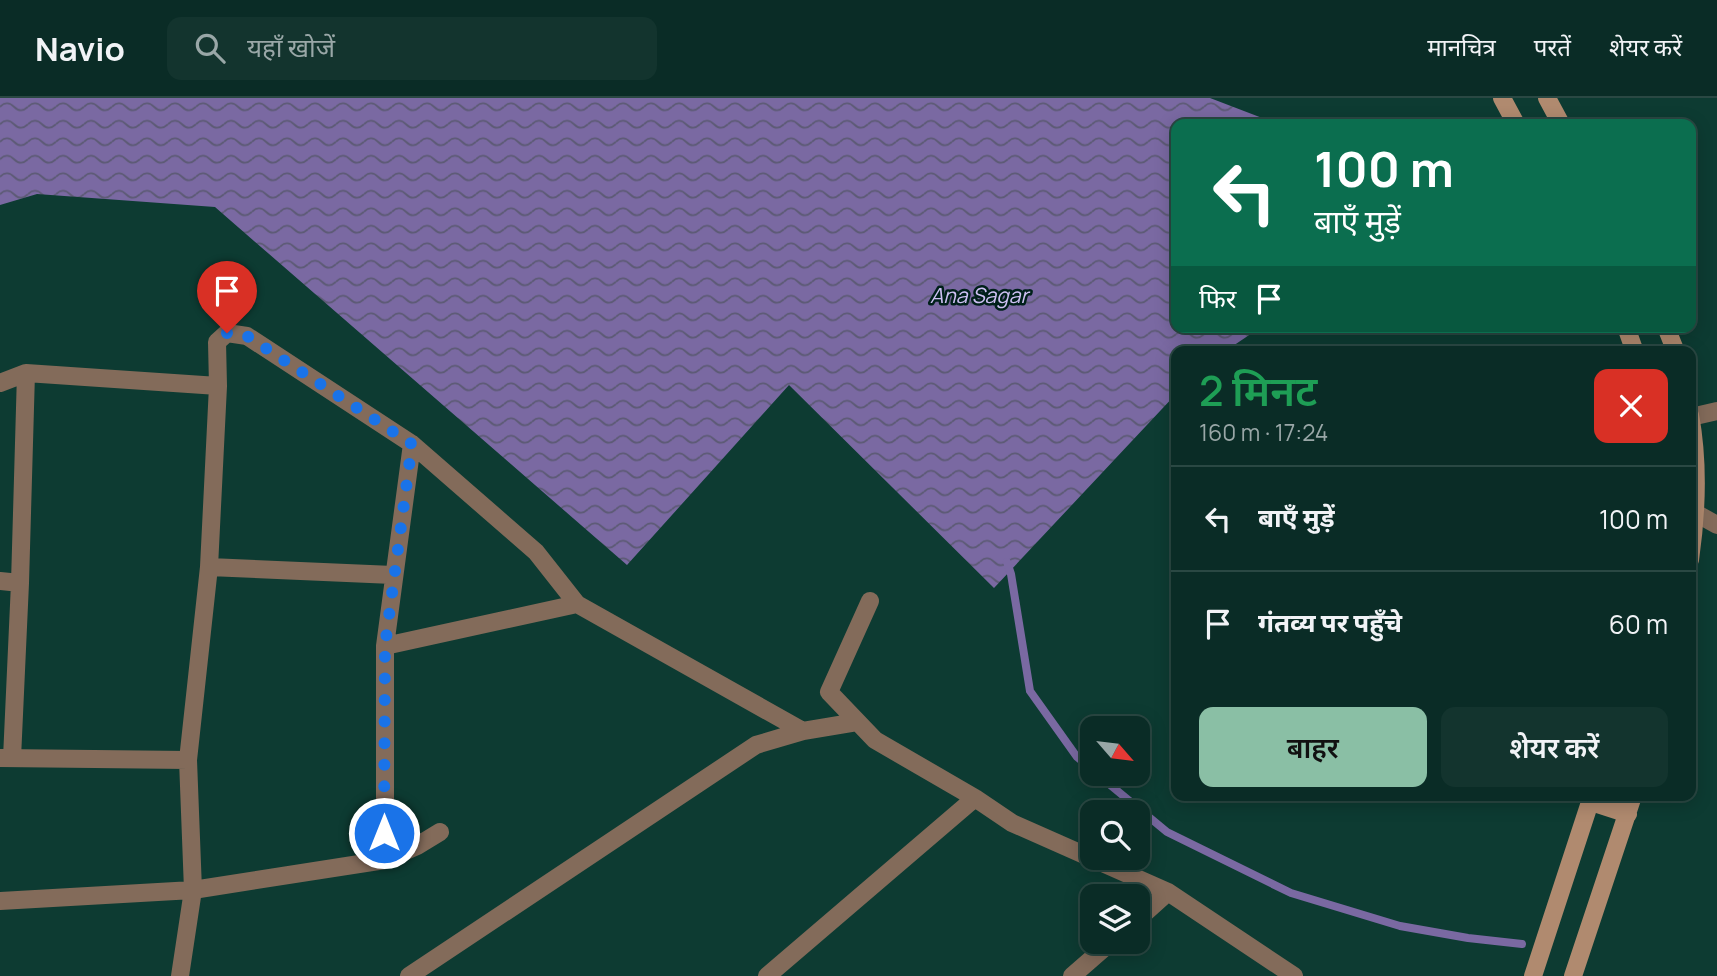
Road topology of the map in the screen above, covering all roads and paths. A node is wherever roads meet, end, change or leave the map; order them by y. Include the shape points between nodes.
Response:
1 (1502, 98) edge
2 (1547, 98) edge
3 (1513, 119) edge
4 (1558, 119) edge
5 (26, 373) junction
6 (0, 383) edge
7 (218, 386) junction
8 (1717, 411) edge
9 (1696, 415) edge
10 (412, 444) junction
11 (1696, 458) edge
12 (1696, 481) edge
13 (1696, 513) edge
14 (1717, 525) edge
15 (209, 567) junction
16 (393, 575) junction
17 (0, 581) edge
18 (20, 583) junction
19 (870, 601) dead end
20 (578, 604) junction
21 (385, 646) junction
22 (857, 722) junction
23 (803, 731) junction
24 (6, 758) edge
25 (188, 760) junction
26 (975, 798) junction
27 (1590, 801) edge
28 (1596, 801) edge
29 (1632, 801) edge
30 (1628, 814) junction
31 (440, 832) dead end
32 (384, 860) junction
33 (193, 890) junction
34 (1168, 892) junction
35 (0, 901) edge
36 (1150, 908) edge
37 (1097, 954) edge
38 (1291, 975) edge
39 (180, 976) edge
40 (409, 976) edge
41 (767, 976) edge
42 (1072, 976) edge
43 (1534, 976) edge
44 (1573, 976) edge

1 - 3 street
2 - 4 street
5 - 6 street
5 - 7 street
5 - 18 street
7 - 10 street via 216,342 227,333 247,336
7 - 15 street
8 - 9 street
10 - 16 street
10 - 20 street via 536,552
11 - 12 street
13 - 14 street
15 - 16 street
15 - 25 street
16 - 21 street
17 - 18 street
18 - 24 street
19 - 22 street via 829,692
20 - 21 street
20 - 23 street
21 - 32 street
22 - 23 street
22 - 26 street via 875,740
23 - 40 street via 756,745
24 - 25 street
25 - 33 street
26 - 34 street via 1012,823
26 - 41 street
27 - 43 street
28 - 30 street
29 - 30 street
30 - 44 street
31 - 32 street
32 - 33 street
33 - 35 street
33 - 39 street
34 - 36 street
34 - 38 street
37 - 42 street

